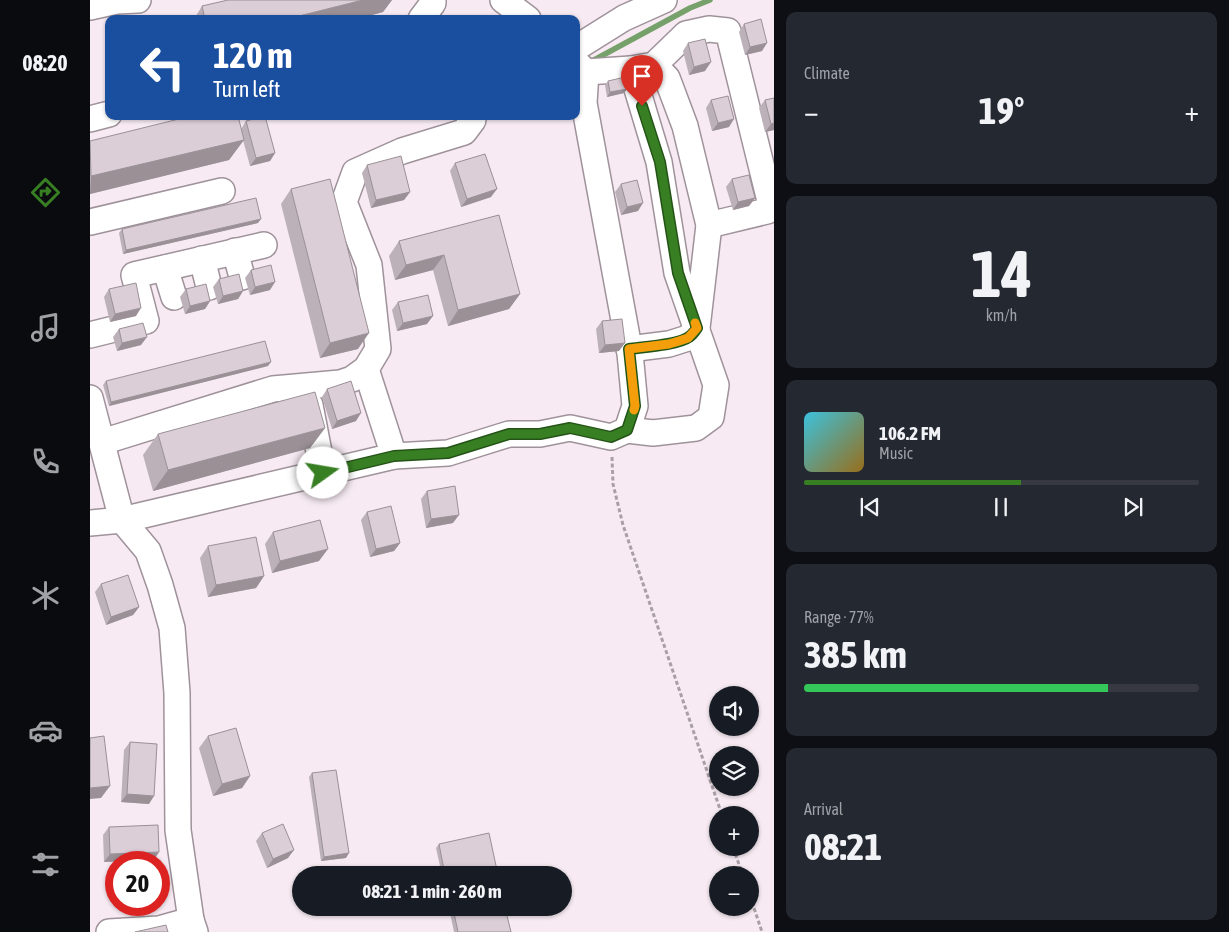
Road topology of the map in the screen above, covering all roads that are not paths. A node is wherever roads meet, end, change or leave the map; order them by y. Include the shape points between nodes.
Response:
1 (124, 0) edge
2 (141, 0) edge
3 (434, 0) edge
4 (503, 0) edge
5 (664, 0) edge
6 (90, 7) edge
7 (623, 9) edge
8 (145, 15) edge
9 (424, 15) edge
10 (523, 15) edge
11 (580, 45) edge
12 (581, 67) edge
13 (642, 67) junction
14 (105, 115) edge
15 (90, 119) edge
16 (473, 120) edge
17 (222, 192) dead end
18 (90, 222) edge
19 (709, 224) junction
20 (264, 245) dead end
21 (235, 251) junction
22 (202, 259) junction
23 (165, 268) junction
24 (242, 277) edge
25 (209, 287) edge
26 (174, 297) dead end
27 (697, 328) junction
28 (90, 335) edge
29 (629, 349) junction
30 (366, 369) junction
31 (306, 386) junction
32 (90, 398) edge
33 (619, 433) junction
34 (102, 442) junction
35 (394, 456) junction
36 (323, 473) junction
37 (122, 520) junction
38 (90, 523) edge
39 (193, 926) edge
40 (109, 932) edge

1 - 6 street
2 - 8 street
3 - 9 street
4 - 10 street
5 - 7 street
7 - 11 street
12 - 13 street
12 - 29 street via 584,103
13 - 19 street via 667,78 685,126
13 - 19 street via 686,34 710,28 728,31 770,201 767,211
13 - 27 street via 678,273
14 - 15 street
16 - 30 street via 464,132 402,151 355,172 344,202 369,265 378,348
17 - 18 street
19 - 27 street
20 - 21 street
21 - 22 street
21 - 24 street
22 - 23 street
22 - 25 street
23 - 26 street
23 - 28 street via 134,275 146,321
27 - 29 street via 682,340
27 - 33 street via 716,385 711,417 696,428
29 - 33 street via 635,406
30 - 31 street via 340,383
30 - 35 street
31 - 34 street via 273,388
31 - 36 street
32 - 34 street
33 - 35 street via 570,428 540,434 509,434 448,453
34 - 37 street
35 - 36 street
36 - 37 street
37 - 38 street
37 - 39 street via 148,551 172,628 177,693 178,830
39 - 40 street

